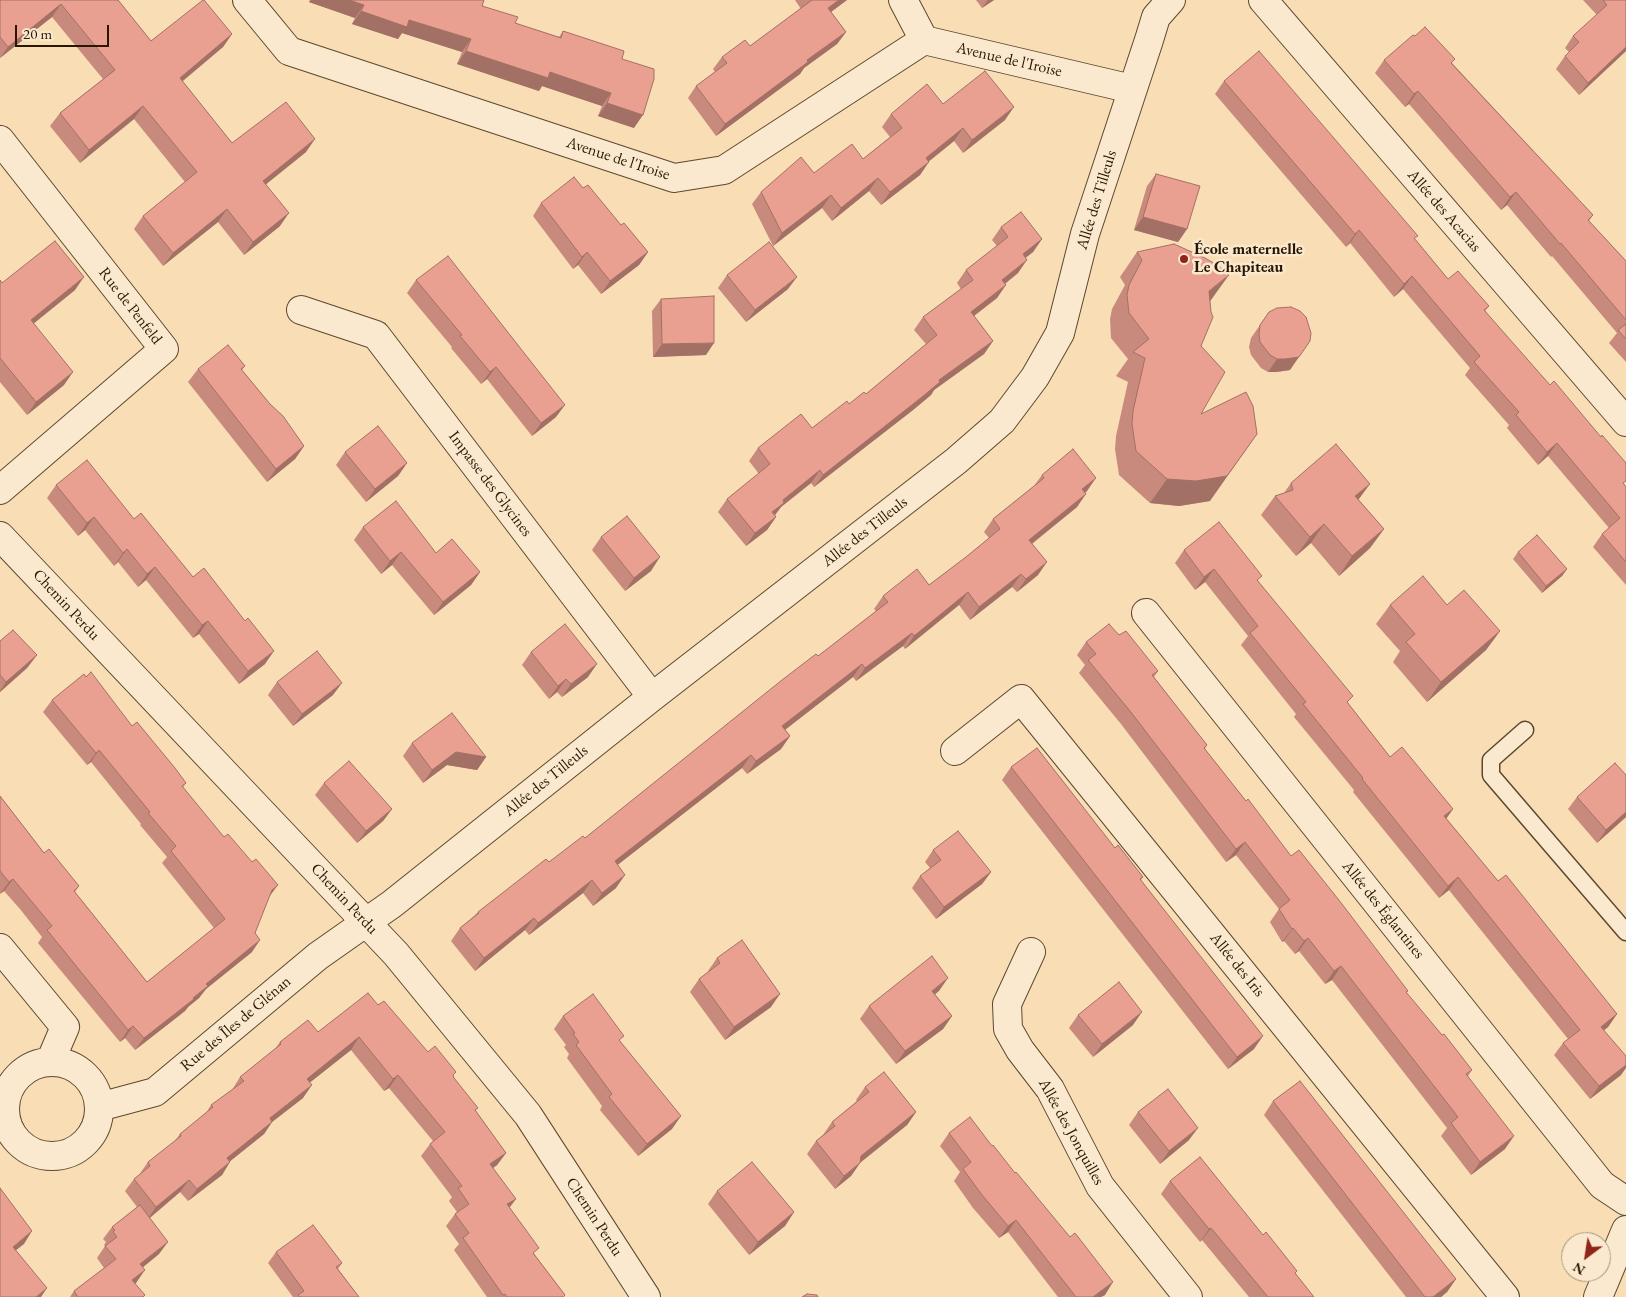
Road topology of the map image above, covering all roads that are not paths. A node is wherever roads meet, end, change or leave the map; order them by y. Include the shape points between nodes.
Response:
1 (247, 0) edge
2 (903, 0) edge
3 (1171, 0) edge
4 (1263, 0) edge
5 (924, 40) junction
6 (1132, 89) junction
7 (0, 140) edge
8 (301, 310) dead end
9 (1626, 422) edge
10 (0, 490) edge
11 (0, 536) edge
12 (1146, 613) dead end
13 (652, 697) junction
14 (1525, 730) dead end
15 (956, 751) dead end
16 (365, 922) junction
17 (1626, 932) edge
18 (0, 948) edge
19 (1031, 952) dead end
20 (50, 1062) junction
21 (99, 1107) junction
22 (2, 1111) edge
23 (1626, 1201) edge
24 (1626, 1230) edge
25 (646, 1297) edge
26 (1188, 1297) edge
27 (1505, 1297) edge
28 (1598, 1297) edge

1 - 5 street, Avenue de l'Iroise via 289,51 674,178 724,170
2 - 5 street
3 - 6 street, Allée des Tilleuls via 1156,17
4 - 9 street, Allée des Acacias
5 - 6 street, Avenue de l'Iroise
6 - 13 street, Allée des Tilleuls via 1085,234 1060,333 1035,378 1002,421 956,461
7 - 10 street, Rue de Penfeld via 164,349
8 - 13 street, Impasse des Glycines via 376,335
11 - 16 street, Chemin Perdu
12 - 23 street, Allée des Églantines via 1602,1185
13 - 16 street, Allée des Tilleuls
14 - 17 lane via 1491,760 1491,775
15 - 27 street, Allée des Iris via 1021,699
16 - 21 street, Rue des Îles de Glénan via 318,956 155,1092
16 - 25 street, Chemin Perdu via 396,954 528,1115
18 - 20 street via 65,1027
19 - 26 street, Allée des Jonquilles via 1007,1004 1008,1029 1050,1089 1100,1186
20 - 21 street via 78,1070 89,1080
20 - 22 street via 22,1072 6,1096
21 - 22 street via 91,1135 81,1146 54,1156 26,1148 15,1138
24 - 28 street

